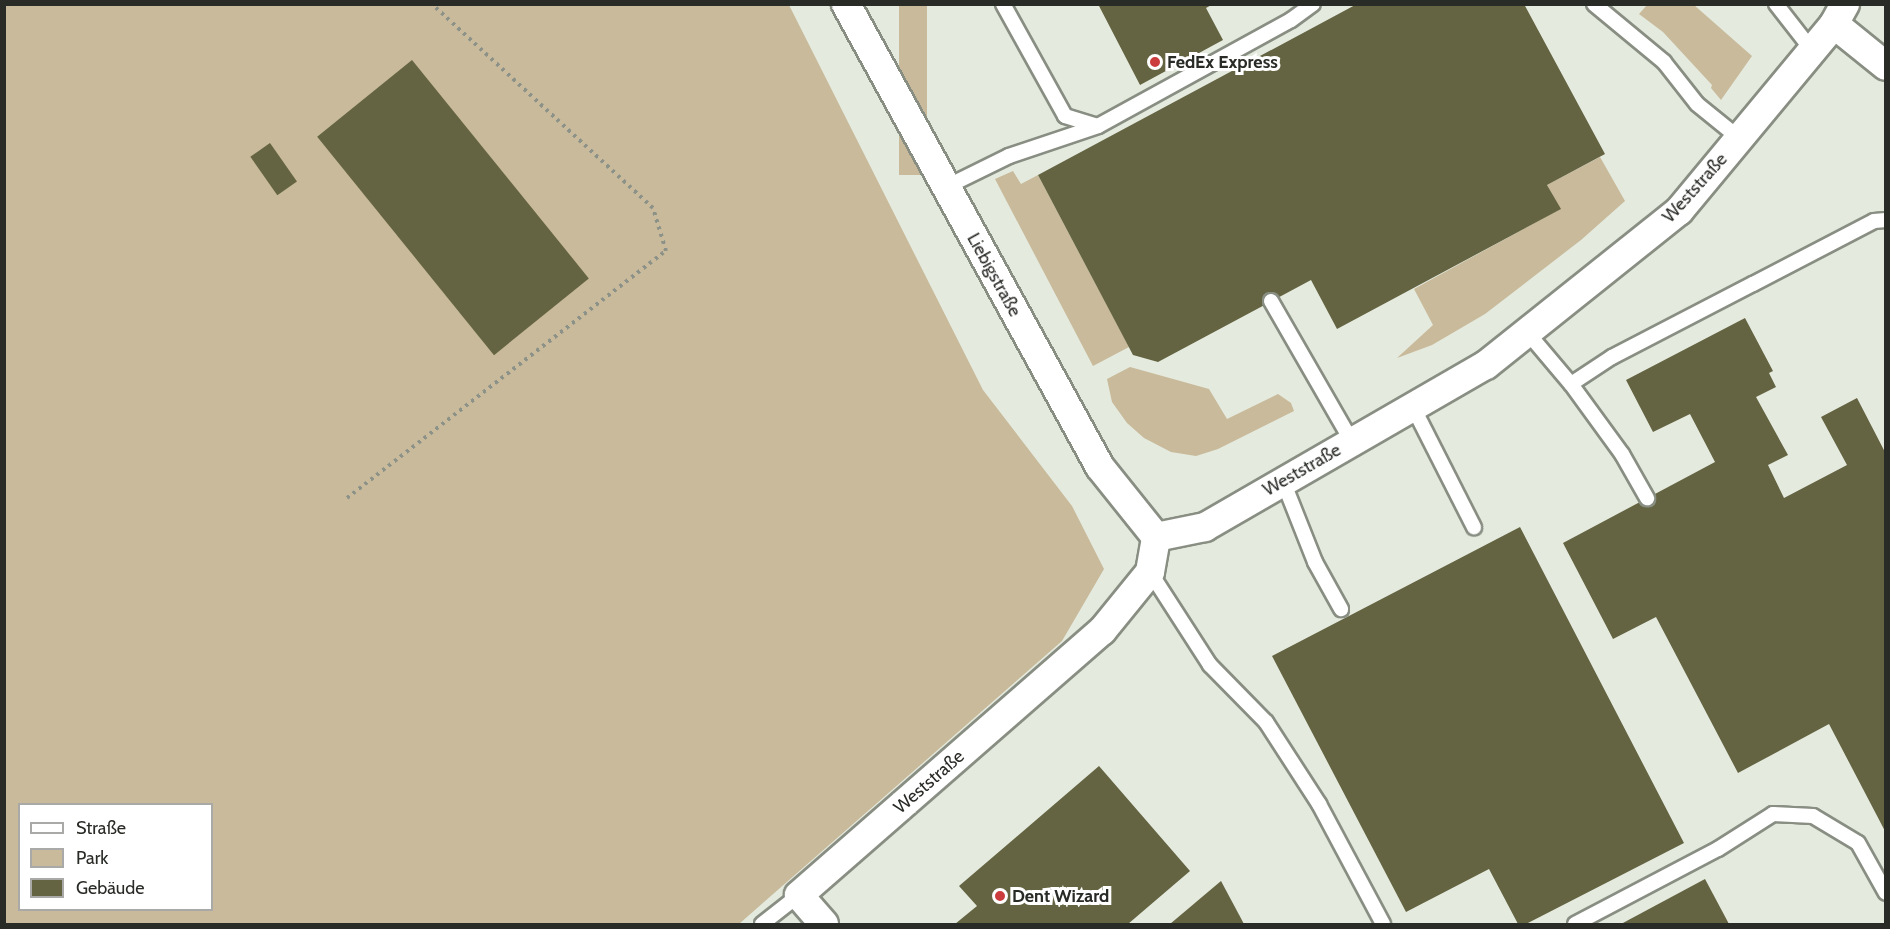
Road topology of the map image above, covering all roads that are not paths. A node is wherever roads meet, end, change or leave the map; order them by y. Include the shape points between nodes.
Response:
1 (846, 4) edge
2 (1003, 4) edge
3 (1313, 4) edge
4 (1594, 4) edge
5 (1776, 4) edge
6 (1840, 14) edge
7 (1812, 50) junction
8 (1886, 66) edge
9 (1098, 126) junction
10 (1739, 138) junction
11 (946, 187) junction
12 (1886, 220) edge
13 (1272, 301) dead end
14 (1527, 332) junction
15 (1571, 384) junction
16 (1413, 407) junction
17 (1352, 442) junction
18 (1283, 482) junction
19 (1647, 498) dead end
20 (1474, 526) dead end
21 (1156, 537) junction
22 (1150, 572) junction
23 (1341, 609) dead end
24 (1886, 893) edge
25 (799, 895) junction
26 (762, 924) edge
27 (824, 924) edge
28 (1383, 924) edge
29 (1575, 924) edge

1 - 11 street, Liebigstraße
2 - 9 lane via 1065,116
3 - 9 lane via 1291,20
4 - 10 lane via 1664,62 1696,104
5 - 7 lane
6 - 7 street, Weststraße
6 - 8 street
7 - 10 street, Weststraße
9 - 11 lane via 1010,156
10 - 14 street, Weststraße via 1679,211
11 - 21 street, Liebigstraße via 1100,467
12 - 15 lane via 1874,221 1612,357
13 - 17 lane
14 - 15 lane
14 - 16 street, Weststraße via 1486,365
15 - 19 lane via 1622,454
16 - 17 street, Weststraße
16 - 20 lane
17 - 18 street, Weststraße
18 - 21 street, Weststraße via 1205,526
18 - 23 lane via 1315,562
21 - 22 street, Weststraße
22 - 25 street, Weststraße via 1102,631
22 - 28 lane via 1210,665 1266,722 1319,804
24 - 29 lane via 1858,843 1813,816 1773,814 1718,849
25 - 26 lane, Weststraße
25 - 27 street

